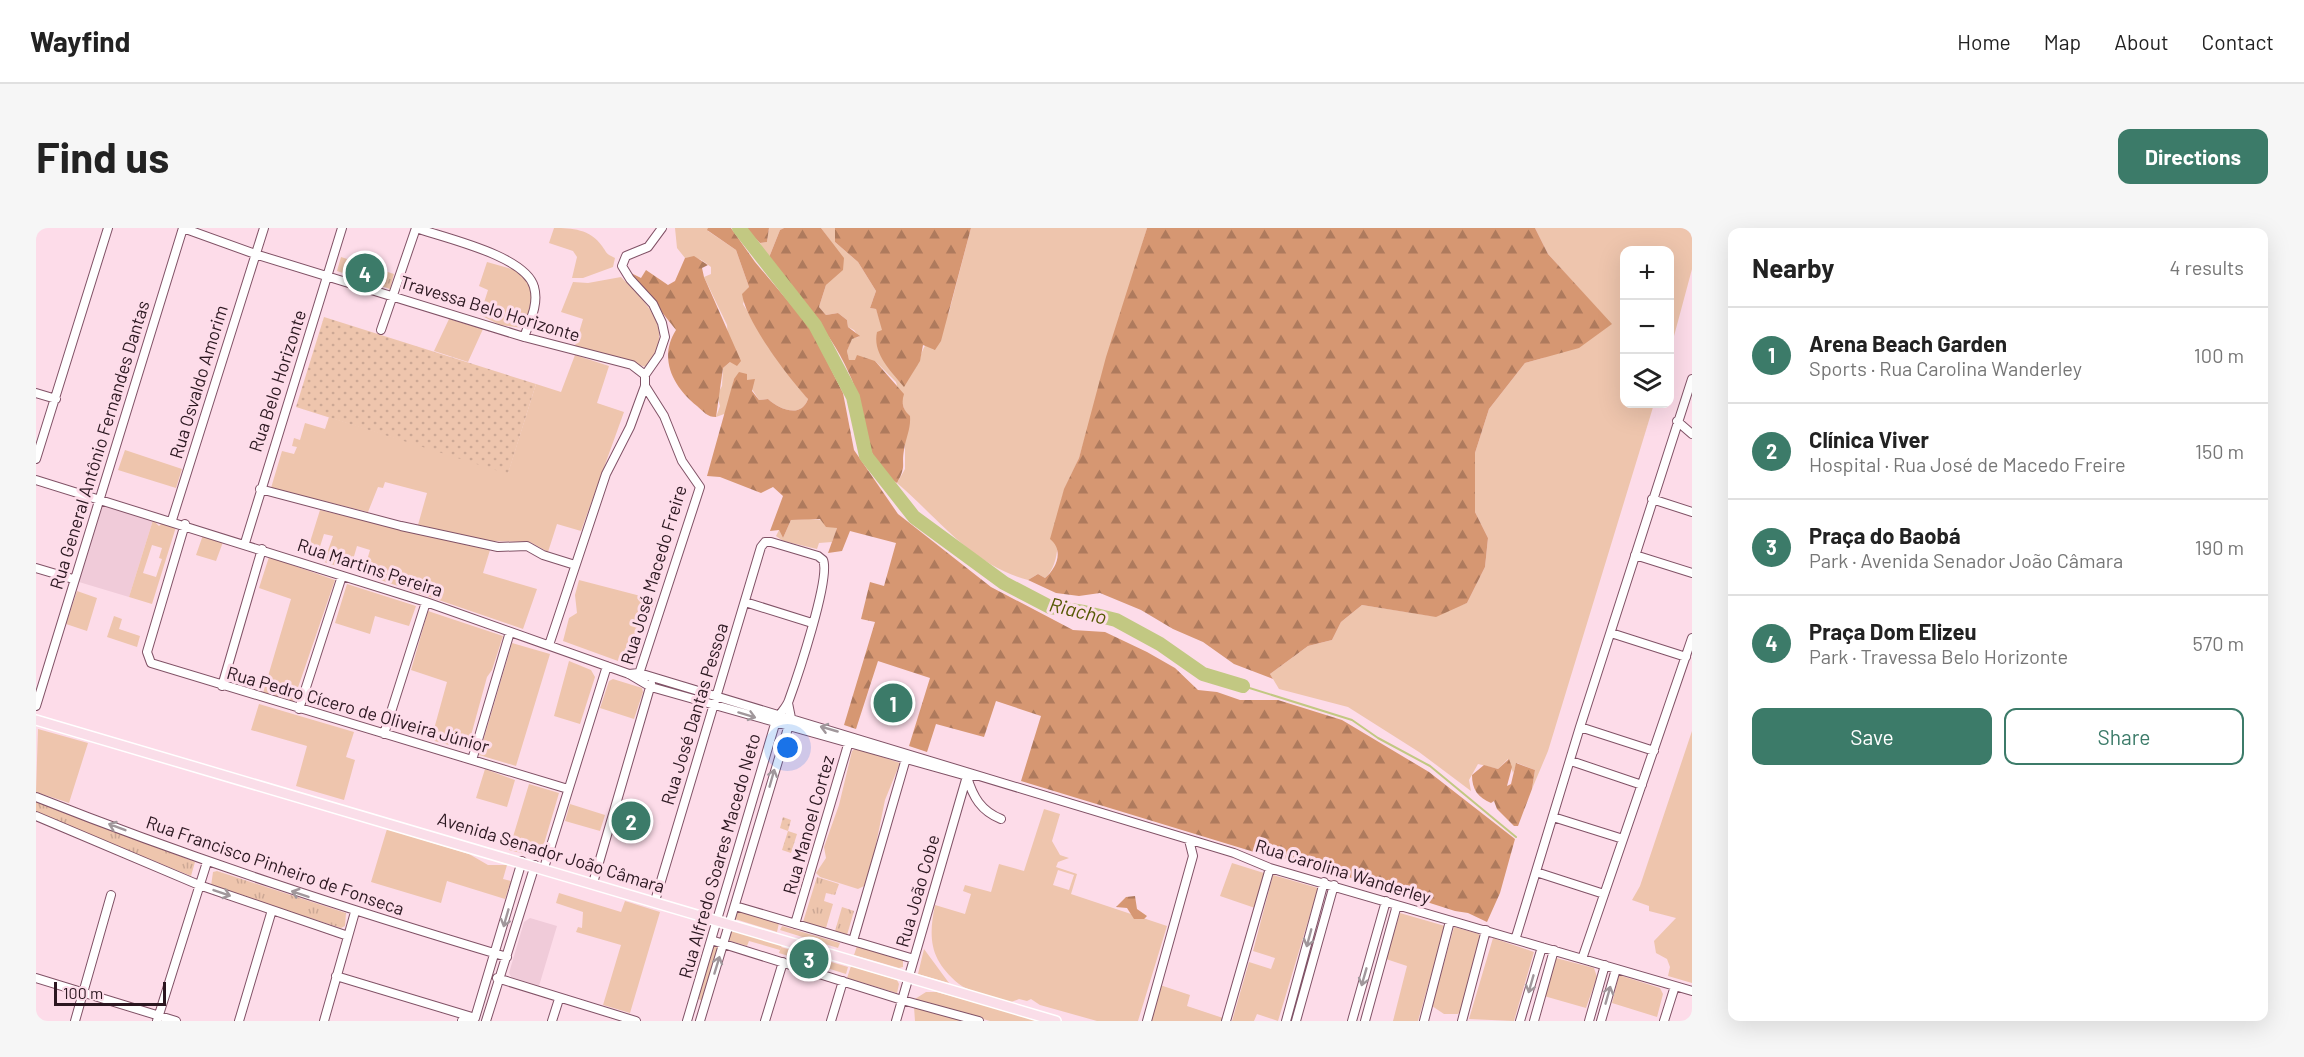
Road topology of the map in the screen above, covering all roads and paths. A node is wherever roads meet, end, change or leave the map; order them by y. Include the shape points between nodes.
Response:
1 (108, 228) edge
2 (183, 228) edge
3 (264, 228) edge
4 (342, 228) edge
5 (416, 228) edge
6 (662, 228) edge
7 (255, 254) junction
8 (327, 276) junction
9 (394, 296) junction
10 (381, 330) dead end
11 (524, 337) junction
12 (645, 375) junction
13 (1692, 379) edge
14 (645, 386) junction
15 (36, 393) edge
16 (56, 399) junction
17 (1677, 421) junction
18 (1692, 434) edge
19 (36, 459) edge
20 (36, 480) edge
21 (260, 489) junction
22 (99, 498) junction
23 (1652, 499) junction
24 (1692, 512) edge
25 (172, 520) junction
26 (185, 524) junction
27 (771, 542) joint
28 (245, 543) junction
29 (262, 549) junction
30 (1635, 555) junction
31 (575, 565) junction
32 (36, 568) edge
33 (1692, 573) edge
34 (342, 576) junction
35 (73, 579) junction
36 (426, 602) junction
37 (745, 602) junction
38 (812, 623) junction
39 (510, 632) junction
40 (1611, 633) junction
41 (1692, 638) edge
42 (549, 645) junction
43 (1686, 657) junction
44 (607, 666) junction
45 (638, 677) junction
46 (653, 677) junction
47 (222, 686) junction
48 (651, 687) junction
49 (716, 695) junction
50 (788, 704) junction
51 (713, 705) junction
52 (36, 706) edge
53 (299, 709) junction
54 (778, 714) junction
55 (791, 718) junction
56 (36, 720) edge
57 (775, 724) junction
58 (787, 727) junction
59 (1580, 727) junction
60 (384, 734) junction
61 (850, 739) junction
62 (1654, 751) junction
63 (907, 756) junction
64 (472, 760) junction
65 (1570, 761) junction
66 (966, 773) junction
67 (1642, 785) junction
68 (568, 789) junction
69 (36, 797) edge
70 (36, 816) edge
71 (1553, 817) junction
72 (1001, 819) dead end
73 (1189, 840) junction
74 (1623, 840) junction
75 (522, 861) junction
76 (207, 862) junction
77 (539, 867) junction
78 (1270, 868) junction
79 (1536, 872) junction
80 (1324, 882) junction
81 (593, 883) junction
82 (199, 885) junction
83 (1335, 885) junction
84 (515, 886) junction
85 (528, 890) junction
86 (725, 892) junction
87 (1604, 894) junction
88 (111, 895) dead end
89 (738, 896) junction
90 (655, 901) junction
91 (1386, 901) junction
92 (1397, 905) junction
93 (735, 906) junction
94 (272, 910) junction
95 (355, 912) junction
96 (717, 920) junction
97 (1450, 921) junction
98 (729, 924) junction
99 (795, 924) junction
100 (1486, 930) junction
101 (348, 936) junction
102 (1516, 938) junction
103 (711, 940) junction
104 (853, 941) junction
105 (724, 944) junction
106 (1542, 947) junction
107 (1554, 950) junction
108 (495, 953) junction
109 (507, 957) junction
110 (914, 958) junction
111 (1582, 959) junction
112 (783, 962) junction
113 (1605, 965) junction
114 (1616, 969) junction
115 (489, 975) junction
116 (336, 976) junction
117 (36, 978) edge
118 (909, 978) junction
119 (500, 980) junction
120 (843, 981) junction
121 (1675, 986) junction
122 (1692, 991) edge
123 (83, 992) junction
124 (559, 999) junction
125 (902, 1000) junction
126 (693, 1002) junction
127 (705, 1005) junction
128 (158, 1018) edge
129 (475, 1018) junction
130 (620, 1019) edge
131 (75, 1021) edge
132 (176, 1021) edge
133 (239, 1021) edge
134 (324, 1021) edge
135 (462, 1021) edge
136 (486, 1021) edge
137 (552, 1021) edge
138 (636, 1021) edge
139 (687, 1021) edge
140 (700, 1021) edge
141 (765, 1021) edge
142 (831, 1021) edge
143 (896, 1021) edge
144 (979, 1021) edge
145 (1056, 1021) edge
146 (1147, 1021) edge
147 (1226, 1021) edge
148 (1286, 1021) edge
149 (1296, 1021) edge
150 (1352, 1021) edge
151 (1365, 1021) edge
152 (1424, 1021) edge
153 (1462, 1021) edge
154 (1520, 1021) edge
155 (1534, 1021) edge
156 (1589, 1021) edge
157 (1601, 1021) edge
158 (1664, 1021) edge

1 - 16 street
2 - 7 street, Travessa Belo Horizonte
2 - 22 street, Rua General Antônio Fernandes Dantas
3 - 7 street, Rua Osvaldo Amorim
4 - 8 street, Rua Belo Horizonte
5 - 9 street
5 - 11 street via 507,260 526,272 535,298
6 - 12 street via 648,247 630,253 622,262 623,270 652,304 662,323 664,337 659,355
7 - 8 street, Travessa Belo Horizonte
7 - 25 street, Rua Osvaldo Amorim
8 - 9 street, Travessa Belo Horizonte
8 - 21 street, Rua Belo Horizonte
9 - 10 street
9 - 11 street, Travessa Belo Horizonte
11 - 12 street, Travessa Belo Horizonte via 632,365
12 - 14 street
13 - 17 street
14 - 31 street via 606,474
14 - 45 street, Rua José Macedo Freire via 664,416 682,462 700,487
15 - 16 street
16 - 19 street
17 - 18 street
17 - 23 street
20 - 22 street, Rua Martins Pereira
21 - 28 street, Rua Belo Horizonte
21 - 31 street via 498,547 527,546
22 - 25 street, Rua Martins Pereira
22 - 35 street, Rua General Antônio Fernandes Dantas
23 - 24 street
23 - 30 street
25 - 26 street, Rua Martins Pereira
26 - 28 street, Rua Martins Pereira
26 - 47 street, Rua Pedro Cícero de Oliveira Júnior via 147,652 148,660
27 - 37 street, Rua José Dantas Pessoa via 765,542 761,548
27 - 38 street, Rua Alfredo Soares Macedo Neto via 823,560 825,577
28 - 29 street, Rua Martins Pereira
29 - 34 street, Rua Martins Pereira
29 - 47 street
30 - 33 street
30 - 40 street
31 - 42 street
32 - 35 street
34 - 36 street, Rua Martins Pereira
34 - 53 street
35 - 52 street, Rua General Antônio Fernandes Dantas
36 - 39 street, Rua Martins Pereira
36 - 60 street
37 - 38 street
37 - 49 street, Rua José Dantas Pessoa
38 - 50 street, Rua Alfredo Soares Macedo Neto
39 - 42 street, Rua Martins Pereira
39 - 64 street
40 - 43 street
40 - 59 street
41 - 43 street
42 - 44 street, Rua Martins Pereira
43 - 62 street
44 - 45 street, Rua Martins Pereira
44 - 68 street
45 - 46 street, Rua Carolina Wanderley
45 - 48 street, Rua Carolina Wanderley
46 - 48 street
46 - 49 street, Rua Carolina Wanderley
47 - 53 street, Rua Pedro Cícero de Oliveira Júnior
48 - 51 street, Rua Carolina Wanderley
48 - 81 street
49 - 51 street, Rua José Dantas Pessoa
49 - 54 street, Rua Carolina Wanderley
50 - 54 street, Rua Alfredo Soares Macedo Neto
50 - 55 street, Rua Alfredo Soares Macedo Neto
51 -> 57 street, Rua Carolina Wanderley
51 - 90 street, Rua José Dantas Pessoa
53 - 60 street, Rua Pedro Cícero de Oliveira Júnior
54 - 55 street, Rua Carolina Wanderley
54 - 57 street, Rua Alfredo Soares Macedo Neto
55 - 58 street, Rua Alfredo Soares Macedo Neto
61 -> 55 street, Rua Carolina Wanderley
56 - 75 main road, Avenida Senador João Câmara
57 - 58 street, Rua Carolina Wanderley
57 - 86 street, Rua Alfredo Soares Macedo Neto
58 - 61 street, Rua Carolina Wanderley
89 -> 58 street, Rua Alfredo Soares Macedo Neto
59 - 62 street
59 - 65 street
60 - 64 street, Rua Pedro Cícero de Oliveira Júnior
61 - 63 street, Rua Carolina Wanderley
61 - 99 street, Rua Manoel Cortez
62 - 67 street
63 - 66 street, Rua Carolina Wanderley
63 - 104 street
64 - 68 street, Rua Pedro Cícero de Oliveira Júnior
65 - 67 street
65 - 71 street
66 - 72 street via 986,812
66 - 73 street, Rua Carolina Wanderley
66 - 110 street, Rua João Cobe
67 - 74 street
68 - 77 street
76 -> 69 street, Rua Francisco Pinheiro de Fonseca
70 - 82 street
71 - 74 street
71 - 79 street
73 - 78 street, Rua Carolina Wanderley via 1234,852
73 - 146 street via 1193,856
74 - 87 street
75 - 77 main road, Avenida Senador João Câmara
75 - 84 street
76 - 82 street
95 -> 76 street, Rua Francisco Pinheiro de Fonseca
77 - 81 main road, Avenida Senador João Câmara
77 - 85 street
78 - 80 street, Rua Carolina Wanderley
78 - 147 street
79 - 87 street
79 - 102 street
80 - 83 street, Rua Carolina Wanderley
80 -> 148 street
81 - 90 main road, Avenida Senador João Câmara
82 -> 94 street
82 - 128 street
83 - 91 street, Rua Carolina Wanderley
83 - 149 street
84 - 85 street
84 -> 108 street
85 - 109 street
86 - 89 street
86 - 96 street, Rua Alfredo Soares Macedo Neto
87 - 111 street
88 - 123 street
89 - 93 street, Rua Alfredo Soares Macedo Neto
90 - 96 main road, Avenida Senador João Câmara
91 - 92 street, Rua Carolina Wanderley
91 -> 150 street
92 - 97 street, Rua Carolina Wanderley
92 - 151 street
93 - 98 street, Rua Alfredo Soares Macedo Neto
93 - 99 street
94 - 101 street
94 - 133 street
95 - 101 street
95 - 108 street, Rua Francisco Pinheiro de Fonseca
96 - 98 main road, Avenida Senador João Câmara
96 - 103 street, Rua Alfredo Soares Macedo Neto
97 - 100 street, Rua Carolina Wanderley
97 - 152 street
98 - 105 street, Rua Alfredo Soares Macedo Neto
98 - 118 main road, Avenida Senador João Câmara
99 - 104 street
100 - 102 street, Rua Carolina Wanderley
100 - 153 street
101 - 116 street
102 - 106 street, Rua Carolina Wanderley
103 - 105 street
103 - 126 street, Rua Alfredo Soares Macedo Neto
104 - 110 street
105 - 112 street
127 -> 105 street, Rua Alfredo Soares Macedo Neto
106 - 107 street, Rua Carolina Wanderley
106 -> 154 street
107 - 111 street, Rua Carolina Wanderley
107 - 155 street
108 - 109 street, Rua Francisco Pinheiro de Fonseca
108 - 115 street
109 - 119 street
110 - 118 street, Rua João Cobe
111 - 113 street, Rua Carolina Wanderley
112 - 120 street
112 - 141 street
113 - 114 street, Rua Carolina Wanderley
113 - 156 street
114 - 121 street, Rua Carolina Wanderley
157 -> 114 street
115 - 119 street
115 - 129 street
116 - 129 street
116 - 134 street
117 - 123 street
118 - 125 street, Rua João Cobe
118 - 145 main road, Avenida Senador João Câmara
119 - 124 street
119 - 136 street
120 - 125 street
120 - 142 street
121 - 122 street, Rua Carolina Wanderley
121 - 158 street
123 - 128 street
123 - 131 street
124 - 130 street
124 - 137 street
125 - 143 street, Rua João Cobe
125 - 144 street
126 - 127 street
126 - 139 street, Rua Alfredo Soares Macedo Neto
127 - 140 street, Rua Alfredo Soares Macedo Neto
128 - 132 street
129 - 135 street
130 - 138 street

